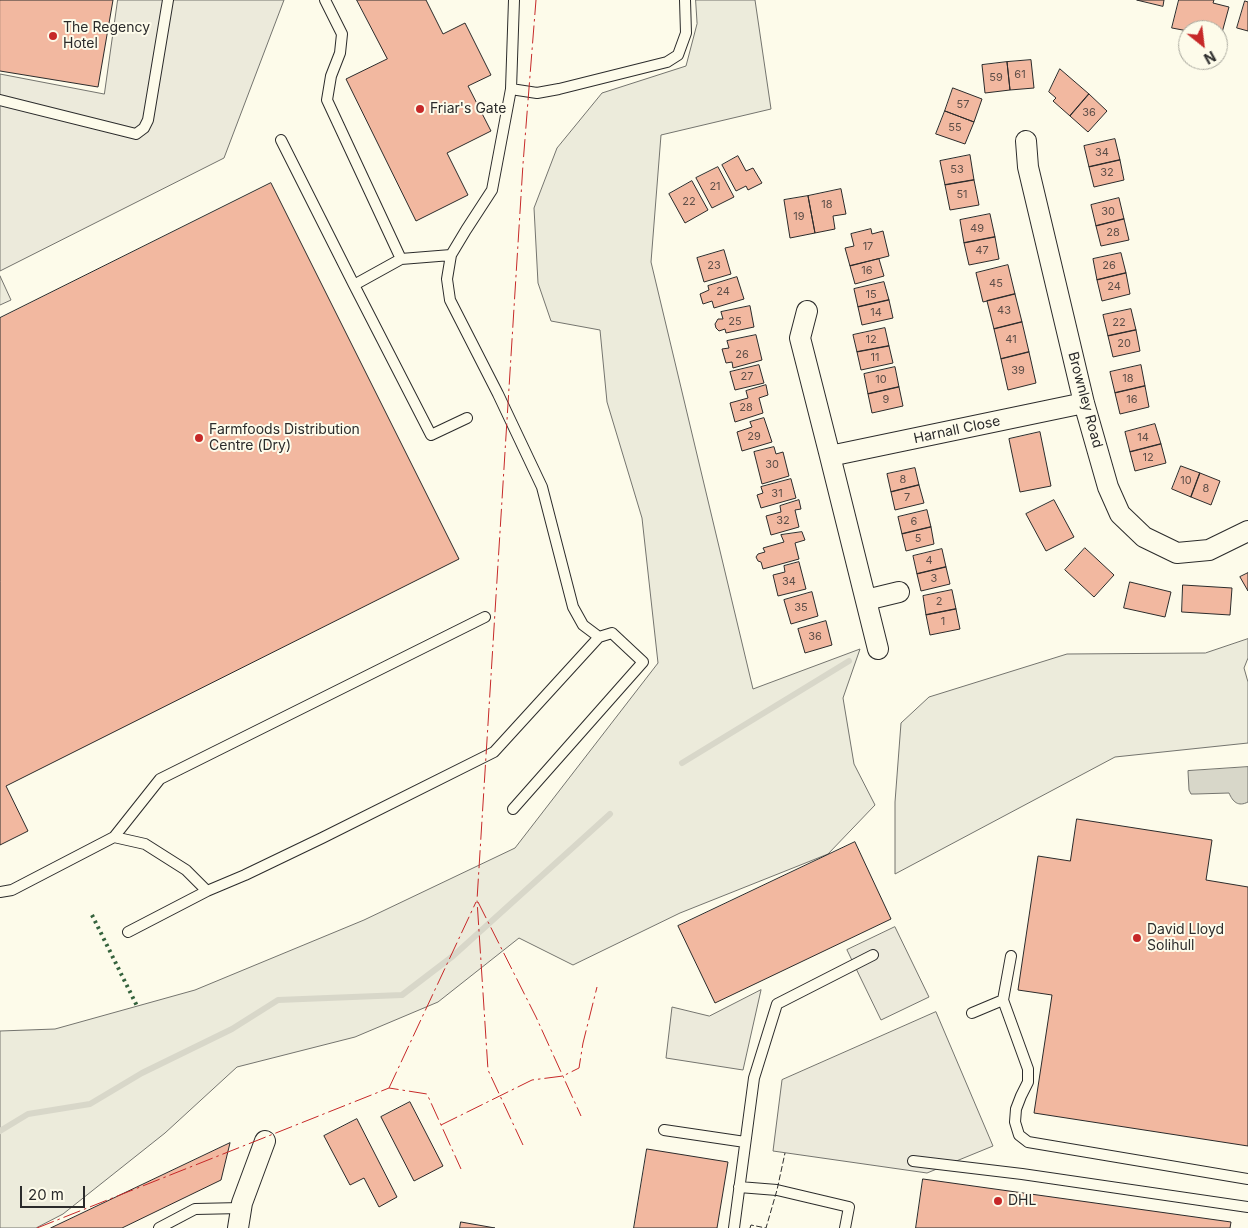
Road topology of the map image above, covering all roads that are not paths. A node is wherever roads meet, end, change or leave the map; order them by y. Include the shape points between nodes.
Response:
1 (168, 0) edge
2 (324, 0) edge
3 (514, 0) edge
4 (685, 0) edge
5 (511, 89) junction
6 (0, 100) edge
7 (281, 140) dead end
8 (1026, 141) dead end
9 (451, 255) junction
10 (401, 259) junction
11 (354, 285) junction
12 (807, 311) dead end
13 (1084, 403) junction
14 (467, 418) dead end
15 (830, 456) junction
16 (1248, 531) edge
17 (899, 592) dead end
18 (866, 600) junction
19 (485, 617) dead end
20 (599, 636) junction
21 (878, 649) dead end
22 (513, 809) dead end
23 (114, 837) junction
24 (207, 891) junction
25 (0, 892) edge
26 (128, 932) dead end
27 (873, 955) dead end
28 (1011, 956) dead end
29 (1003, 1000) junction
30 (972, 1013) dead end
31 (664, 1130) dead end
32 (265, 1140) dead end
33 (745, 1142) junction
34 (913, 1161) dead end
35 (1248, 1179) edge
36 (739, 1187) junction
37 (1248, 1207) edge
38 (241, 1208) junction
39 (159, 1228) edge
40 (238, 1228) edge
41 (734, 1228) edge
42 (845, 1228) edge

1 - 6 lane via 148,120 136,134
2 - 10 lane via 342,34 328,100
3 - 5 lane
4 - 5 lane via 686,34 678,56 667,62 537,93
5 - 9 lane via 492,190
7 - 11 lane
8 - 13 street, Brownley Road via 1028,167
9 - 10 lane
9 - 20 lane via 447,279 450,300 542,487 573,607 583,625
10 - 11 lane
11 - 14 lane via 431,435
12 - 15 street via 800,338
13 - 15 street, Harnall Close
13 - 16 street, Brownley Road via 1108,487 1120,514 1144,537 1178,553 1210,550
15 - 18 street
17 - 18 street
18 - 21 street
19 - 23 lane via 160,779
20 - 22 lane via 612,633 643,662
20 - 24 lane via 494,752 348,826
23 - 24 lane via 144,844 186,870
23 - 25 lane via 12,890
24 - 26 lane
27 - 33 lane via 777,1004 754,1078
28 - 29 lane
29 - 30 lane
29 - 35 lane via 1028,1069 1028,1082 1016,1109 1015,1122 1019,1135 1028,1142
31 - 33 lane
32 - 38 street
33 - 36 lane
34 - 37 lane
36 - 41 lane
36 - 42 lane via 777,1190 849,1207
38 - 39 lane via 195,1208
38 - 40 street

